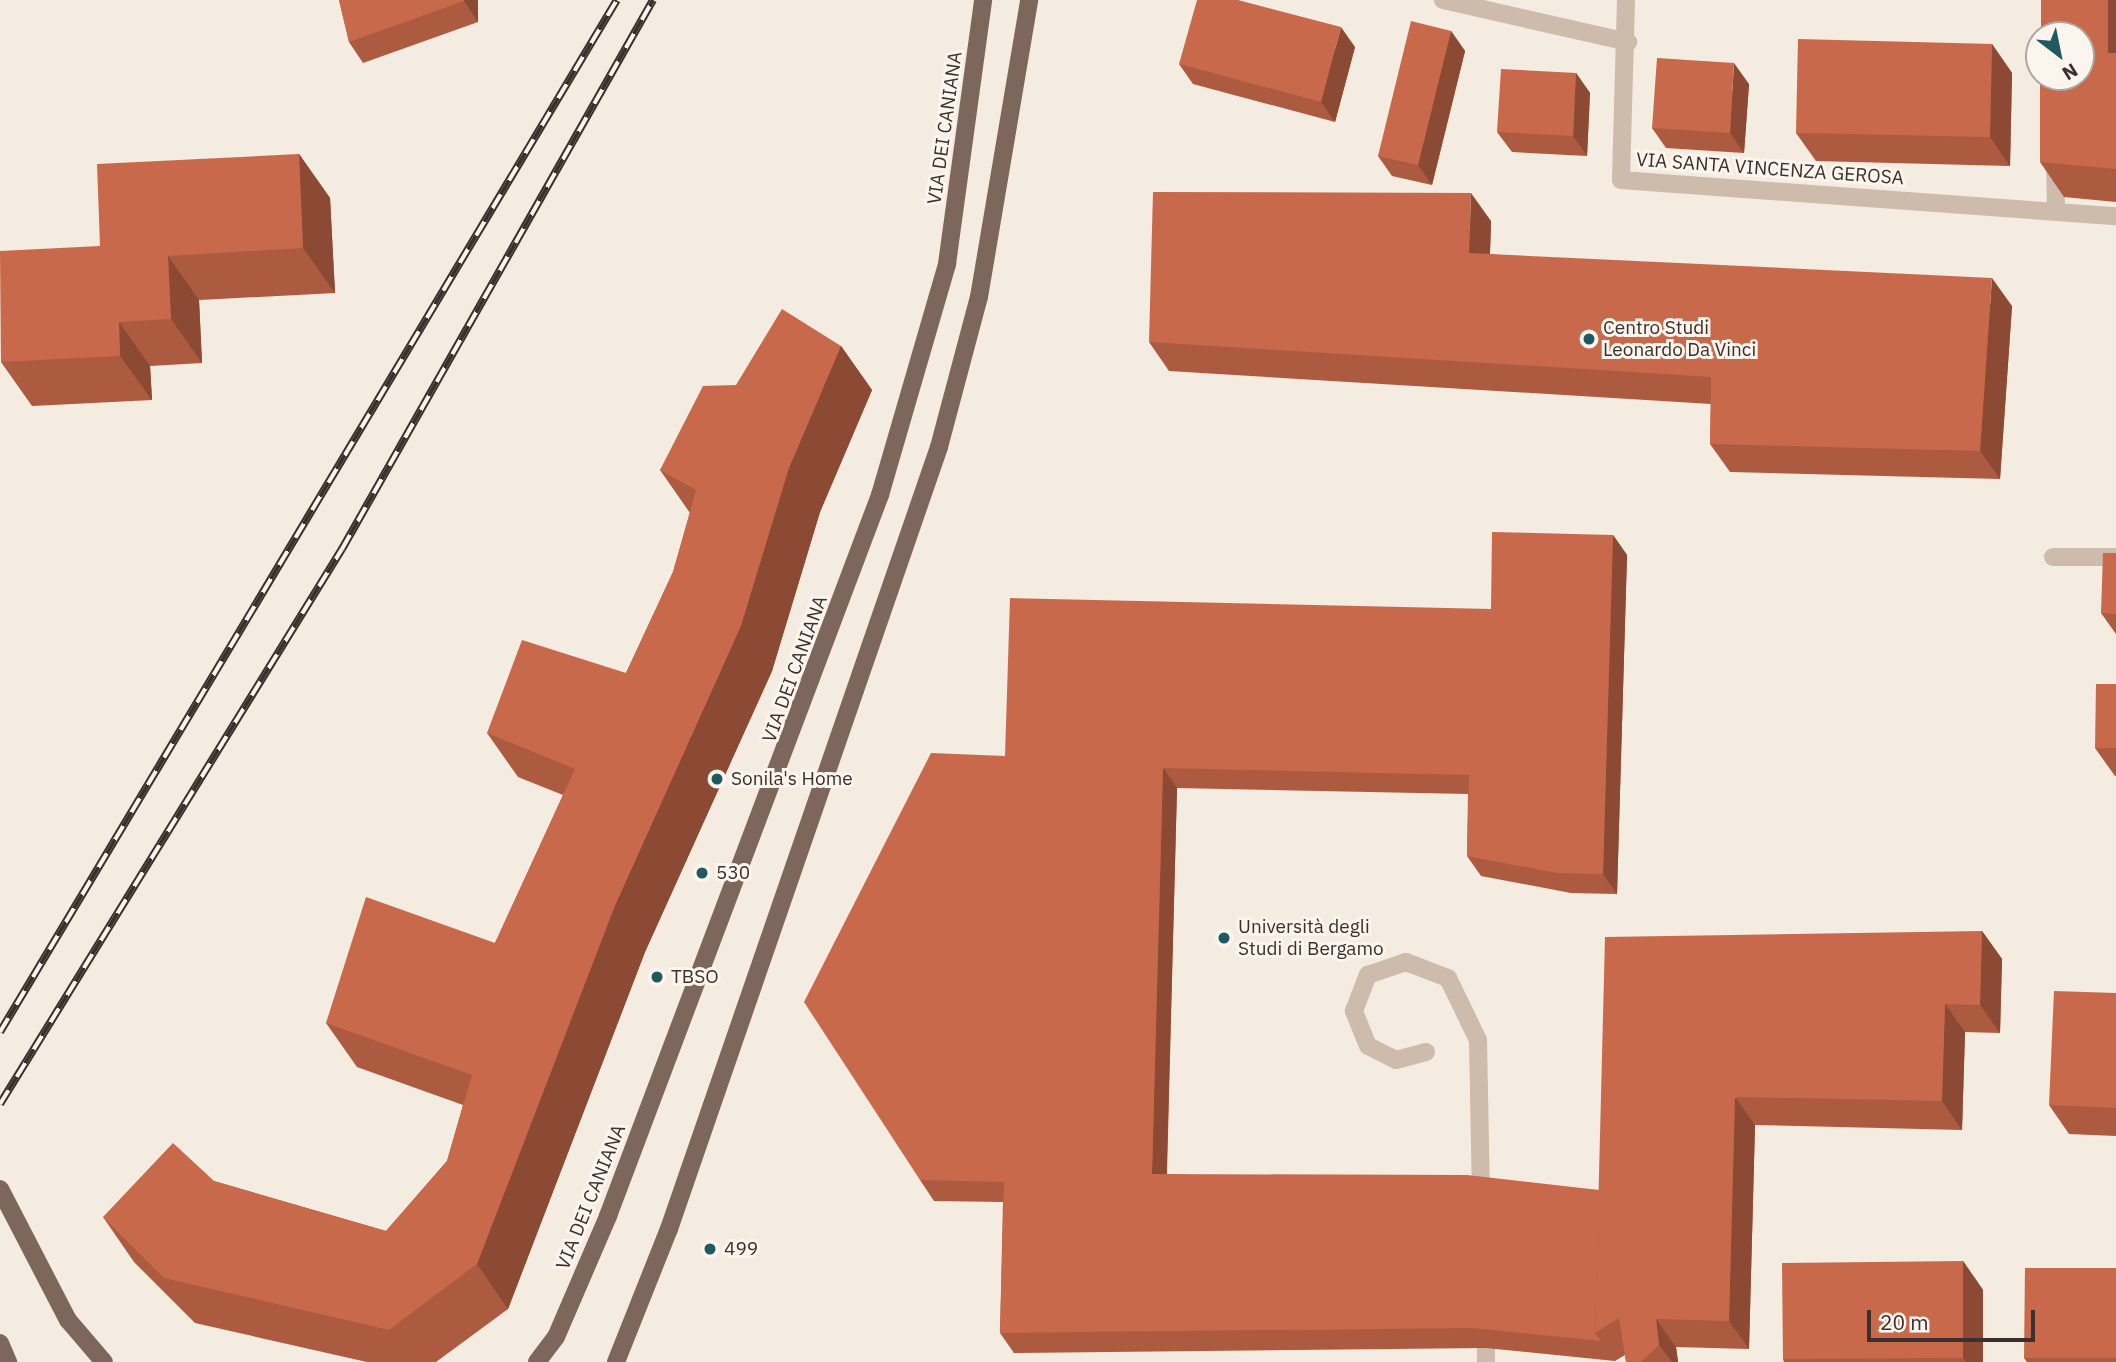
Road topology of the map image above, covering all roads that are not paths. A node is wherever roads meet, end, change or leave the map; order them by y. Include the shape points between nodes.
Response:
1 (983, 0) edge
2 (1029, 0) edge
3 (1444, 0) edge
4 (1626, 0) edge
5 (1628, 42) junction
6 (2054, 143) edge
7 (2056, 209) junction
8 (2116, 216) edge
9 (2053, 556) dead end
10 (2116, 557) edge
11 (1426, 1052) dead end
12 (0, 1189) edge
13 (1481, 1195) edge
14 (0, 1343) edge
15 (8, 1362) edge
16 (104, 1362) edge
17 (537, 1362) edge
18 (616, 1362) edge

1 - 17 main road, VIA DEI CANIANA via 947,264 880,495 608,1216 556,1337
2 - 18 main road via 979,297 943,434 669,1229
3 - 5 street
4 - 5 street, VIA SANTA VINCENZA GEROSA
5 - 7 street, VIA SANTA VINCENZA GEROSA via 1620,180
6 - 7 street
7 - 8 street, VIA SANTA VINCENZA GEROSA
9 - 10 street
11 - 13 street via 1396,1060 1368,1046 1354,1011 1368,975 1406,962 1448,978 1478,1040
12 - 16 main road via 68,1320
14 - 15 main road

